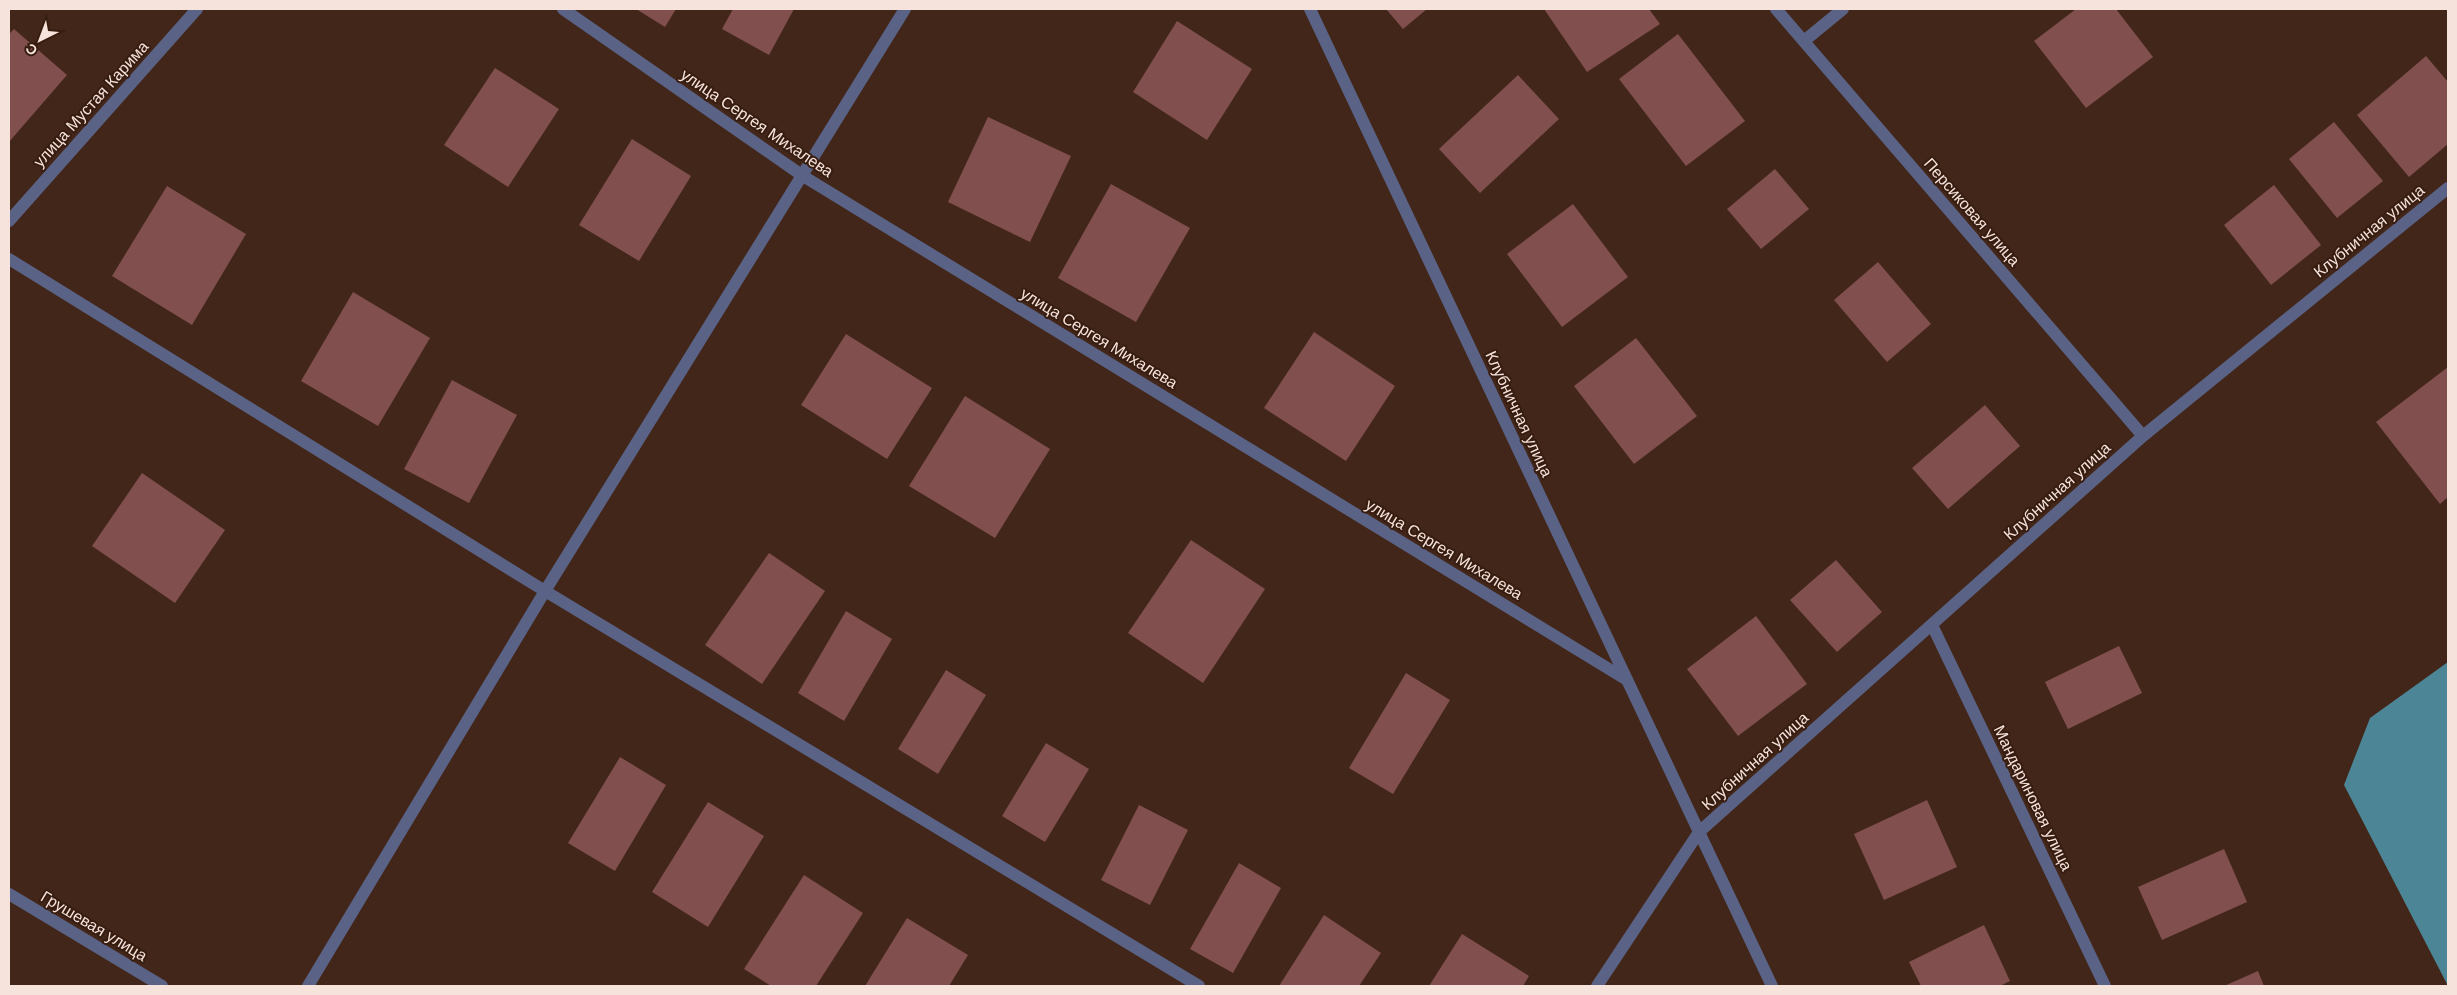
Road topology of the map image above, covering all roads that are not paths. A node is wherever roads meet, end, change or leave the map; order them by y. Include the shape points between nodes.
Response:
1 (197, 9) edge
2 (563, 9) edge
3 (906, 9) edge
4 (1310, 9) edge
5 (1776, 9) edge
6 (1843, 9) edge
7 (1804, 41) junction
8 (802, 176) junction
9 (2448, 188) edge
10 (9, 221) edge
11 (9, 259) edge
12 (2143, 436) junction
13 (545, 591) junction
14 (1932, 625) junction
15 (1627, 680) junction
16 (1699, 832) junction
17 (9, 894) edge
18 (162, 986) edge
19 (308, 986) edge
20 (1199, 986) edge
21 (1597, 986) edge
22 (1772, 986) edge
23 (2105, 986) edge

1 - 10 street, улица Мустая Карима
2 - 8 street, улица Сергея Михалева
3 - 8 street
4 - 15 street, Клубничная улица
5 - 7 street, Персиковая улица
6 - 7 street
7 - 12 street, Персиковая улица
8 - 13 street
8 - 15 street, улица Сергея Михалева
9 - 12 street, Клубничная улица
11 - 13 street
12 - 14 street, Клубничная улица
13 - 19 street
13 - 20 street
14 - 16 street, Клубничная улица
14 - 23 street, Мандариновая улица
15 - 16 street, Клубничная улица
16 - 21 street
16 - 22 street, Клубничная улица
17 - 18 street, Грушевая улица

